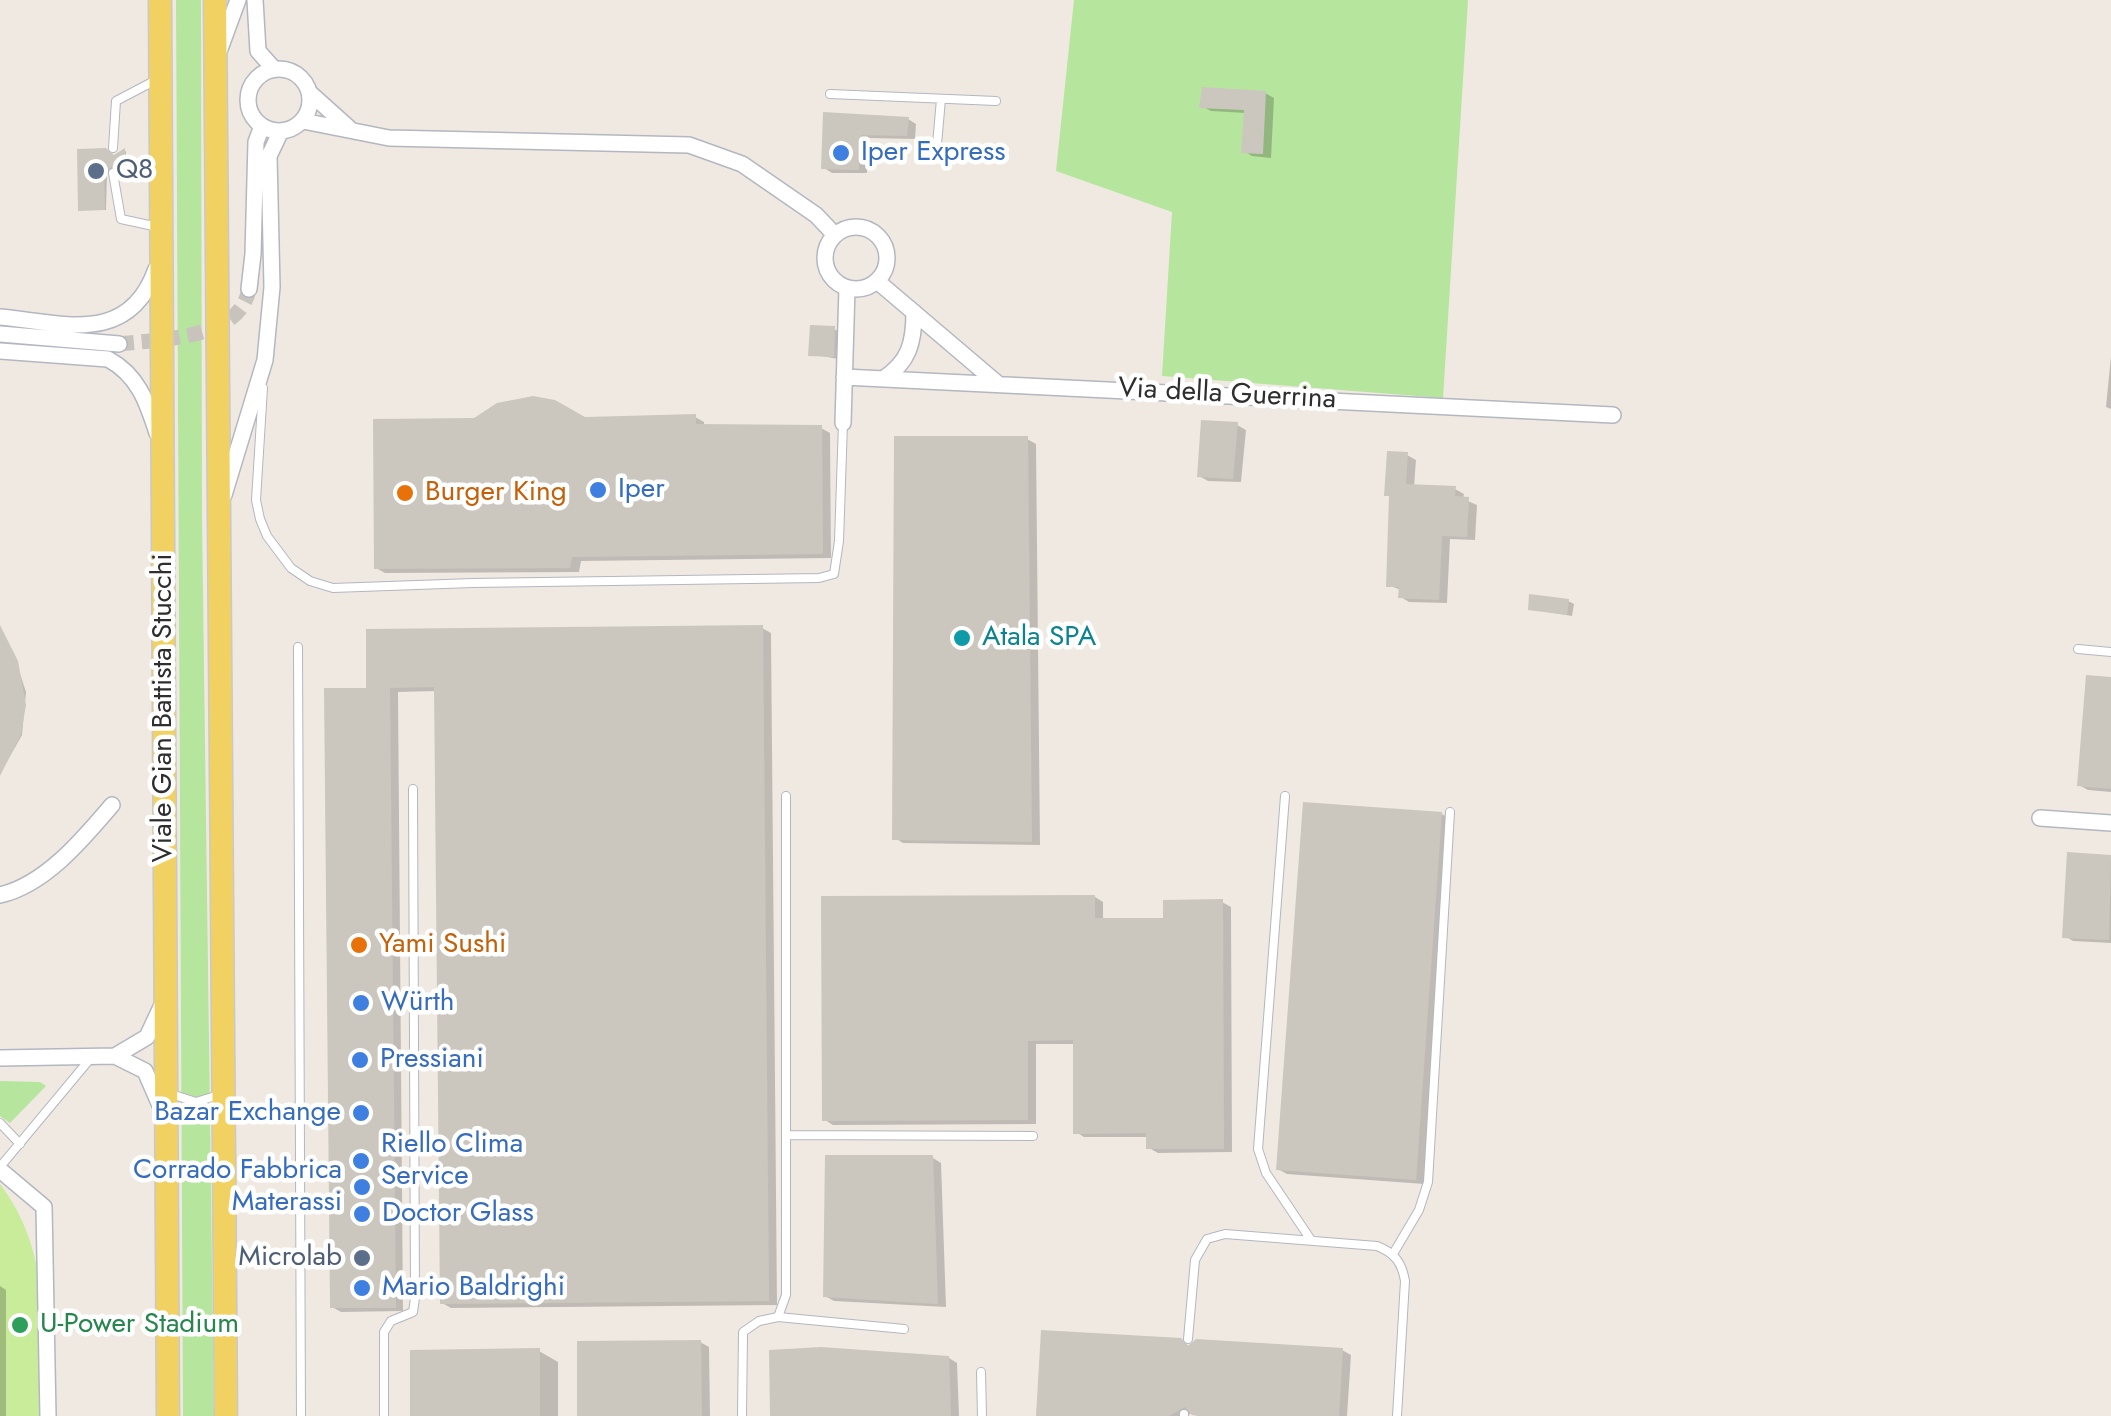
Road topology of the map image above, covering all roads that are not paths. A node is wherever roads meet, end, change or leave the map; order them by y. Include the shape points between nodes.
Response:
1 (160, 0) edge
2 (215, 0) edge
3 (238, 0) edge
4 (255, 0) edge
5 (215, 62) junction
6 (274, 69) junction
7 (160, 78) junction
8 (310, 93) junction
9 (830, 94) dead end
10 (940, 99) junction
11 (996, 101) dead end
12 (302, 121) junction
13 (262, 126) junction
14 (349, 128) junction
15 (281, 131) junction
16 (113, 148) dead end
17 (936, 156) dead end
18 (113, 172) dead end
19 (835, 235) junction
20 (160, 239) junction
21 (877, 281) junction
22 (847, 288) junction
23 (248, 289) tunnel mouth
24 (914, 312) junction
25 (0, 316) edge
26 (0, 334) edge
27 (120, 344) tunnel mouth
28 (0, 351) edge
29 (265, 360) junction
30 (844, 377) junction
31 (882, 379) junction
32 (998, 382) junction
33 (1613, 416) dead end
34 (842, 423) joint
35 (162, 448) junction
36 (220, 509) junction
37 (298, 647) dead end
38 (2078, 649) dead end
39 (2111, 652) edge
40 (413, 789) dead end
41 (786, 796) dead end
42 (1285, 796) dead end
43 (112, 805) dead end
44 (1450, 812) dead end
45 (2040, 818) dead end
46 (2111, 823) edge
47 (0, 895) edge
48 (166, 996) junction
49 (92, 1056) junction
50 (116, 1056) junction
51 (0, 1058) edge
52 (167, 1092) junction
53 (224, 1092) junction
54 (167, 1117) junction
55 (0, 1123) edge
56 (787, 1134) junction
57 (1033, 1136) dead end
58 (20, 1144) junction
59 (0, 1168) edge
60 (1310, 1240) junction
61 (1394, 1254) junction
62 (778, 1317) junction
63 (904, 1330) dead end
64 (1188, 1339) dead end
65 (982, 1372) dead end
66 (48, 1416) edge
67 (168, 1416) edge
68 (226, 1416) edge
69 (301, 1416) edge
70 (384, 1416) edge
71 (742, 1416) edge
72 (982, 1416) edge
73 (1397, 1416) edge

1 - 7 main road, Viale Gian Battista Stucchi
2 - 5 main road, Viale Gian Battista Stucchi
3 - 5 street
4 - 6 street via 258,52
5 - 36 main road, Viale Gian Battista Stucchi
6 - 8 street via 294,72
6 - 13 street via 250,88 249,110
7 - 16 lane via 116,100
7 - 20 main road, Viale Gian Battista Stucchi
8 - 12 street
8 - 14 street
9 - 10 lane
10 - 11 lane
10 - 17 lane
12 - 14 street
12 - 15 street
13 - 15 street
13 - 23 street
14 - 19 street via 389,138 689,145 742,164
15 - 29 street via 269,156 272,287
18 - 20 lane via 121,220
19 - 21 street via 858,227 880,238 887,255
19 - 22 street via 826,269
20 - 25 street via 150,285 120,318 96,326
20 - 35 main road, Viale Gian Battista Stucchi
21 - 22 street
21 - 24 street
22 - 30 street
24 - 31 street via 909,354
24 - 32 street
26 - 27 street
28 - 35 street via 108,358 124,367 145,398
29 - 34 lane via 260,519 292,568 333,588 834,574
29 - 36 street
30 - 31 street, Via della Guerrina
30 - 34 street
31 - 32 street, Via della Guerrina
32 - 33 street, Via della Guerrina
35 - 48 main road, Viale Gian Battista Stucchi
36 - 53 main road, Viale Gian Battista Stucchi
37 - 69 lane
38 - 39 lane
40 - 70 lane via 415,1298 413,1312 384,1332
41 - 56 lane
42 - 60 lane via 1258,1149
43 - 47 street via 59,861 16,892
44 - 61 lane via 1428,1182
45 - 46 street
48 - 50 street via 147,1037
48 - 52 main road, Viale Gian Battista Stucchi
49 - 50 street
49 - 51 street
49 - 58 lane
50 - 54 street via 145,1072
52 - 53 lane via 196,1102
52 - 54 main road, Viale Gian Battista Stucchi
53 - 68 main road, Viale Gian Battista Stucchi
54 - 67 main road, Viale Gian Battista Stucchi
55 - 58 lane
56 - 57 lane
56 - 62 lane via 786,1295
58 - 59 lane
59 - 66 street via 44,1207
60 - 61 lane via 1358,1242
60 - 64 lane via 1225,1234 1207,1239 1195,1260
61 - 73 lane via 1405,1282
62 - 63 lane
62 - 71 lane via 743,1332
65 - 72 lane

